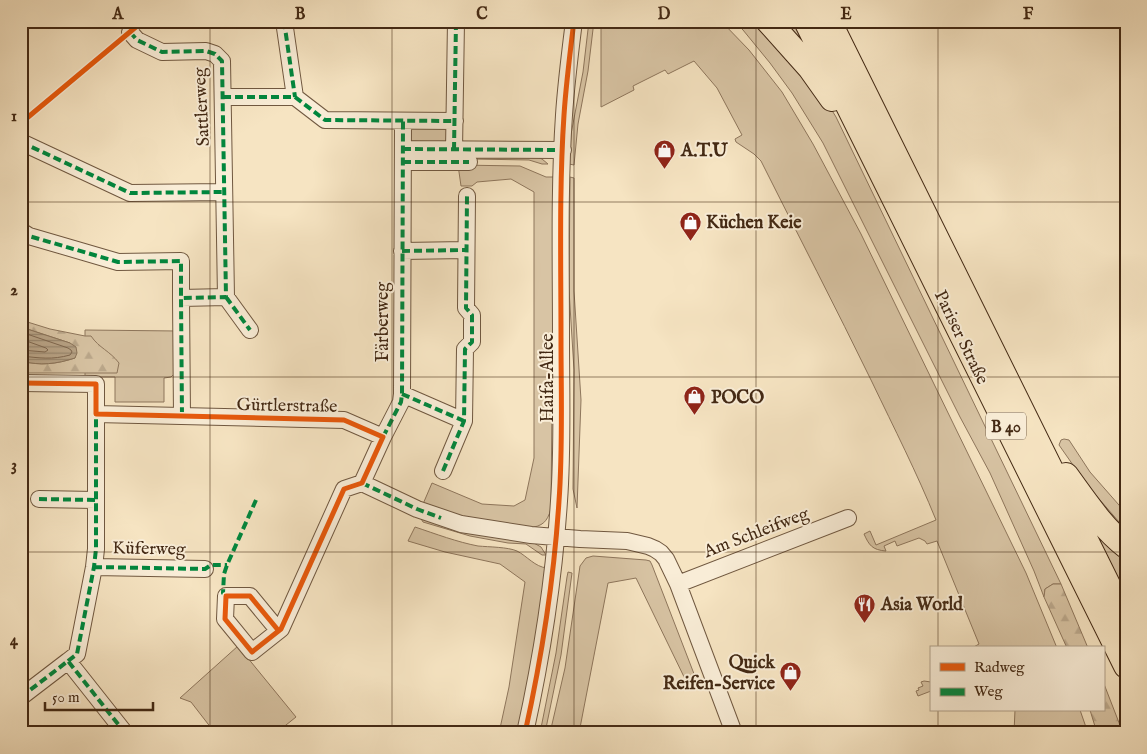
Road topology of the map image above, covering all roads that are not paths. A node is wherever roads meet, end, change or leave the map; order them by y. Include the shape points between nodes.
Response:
1 (284, 21) edge
2 (456, 21) edge
3 (574, 21) edge
4 (768, 21) edge
5 (806, 21) edge
6 (829, 21) edge
7 (130, 32) dead end
8 (223, 97) junction
9 (295, 97) junction
10 (403, 121) junction
11 (455, 121) junction
12 (21, 142) edge
13 (563, 150) junction
14 (403, 155) junction
15 (463, 156) junction
16 (224, 192) junction
17 (467, 196) dead end
18 (894, 198) junction
19 (21, 231) edge
20 (402, 250) junction
21 (466, 250) junction
22 (226, 297) junction
23 (181, 298) junction
24 (250, 330) dead end
25 (21, 383) edge
26 (402, 394) junction
27 (96, 414) junction
28 (182, 416) junction
29 (464, 421) junction
30 (1026, 421) junction
31 (383, 437) junction
32 (443, 471) dead end
33 (362, 484) junction
34 (39, 499) dead end
35 (95, 500) junction
36 (848, 518) dead end
37 (556, 537) junction
38 (1126, 546) edge
39 (94, 567) junction
40 (204, 569) dead end
41 (678, 584) junction
42 (1126, 621) edge
43 (278, 630) dead end
44 (1122, 660) edge
45 (68, 661) junction
46 (1126, 677) edge
47 (21, 697) edge
48 (125, 733) edge
49 (526, 733) edge
50 (734, 733) edge

1 - 9 street
2 - 11 street
3 - 13 street, Haifa-Allee
4 - 18 highway via 810,68
5 - 18 highway, Pariser Straße / B 40
6 - 30 highway, Pariser Straße / B 40
7 - 8 street, Sattlerweg via 137,40 162,52 206,51 215,54 222,61
8 - 9 street
8 - 16 street, Sattlerweg
9 - 10 street via 325,120
10 - 11 street
10 - 14 street, Färberweg
11 - 15 street
12 - 16 street via 130,193
13 - 15 street
13 - 37 street, Haifa-Allee via 560,500
14 - 15 street
14 - 20 street, Färberweg
16 - 22 street, Sattlerweg
17 - 21 street
18 - 44 highway, Pariser Straße / B 40
19 - 23 street via 118,262 181,261
20 - 21 street
20 - 26 street, Färberweg
21 - 29 street via 466,308 472,315 472,342 465,349
22 - 23 street
22 - 24 street
23 - 28 street
25 - 27 street via 96,384
26 - 29 street
26 - 31 street, Färberweg
27 - 28 street, Gürtlerstraße
27 - 35 street, Küferweg
28 - 31 street, Gürtlerstraße via 344,420
29 - 32 street
30 - 38 highway via 1090,508
30 - 42 highway, Pariser Straße / B 40
31 - 33 street
33 - 37 street via 417,509 461,524
33 - 43 street via 344,489
34 - 35 street
35 - 39 street, Küferweg
36 - 41 street, Am Schleifweg
37 - 41 street via 648,546 666,559
37 - 49 street, Haifa-Allee via 546,630
39 - 40 street, Küferweg
39 - 45 street, Küferweg via 76,654
41 - 50 street
44 - 46 highway, Pariser Straße
45 - 47 street, Küferweg
45 - 48 street

